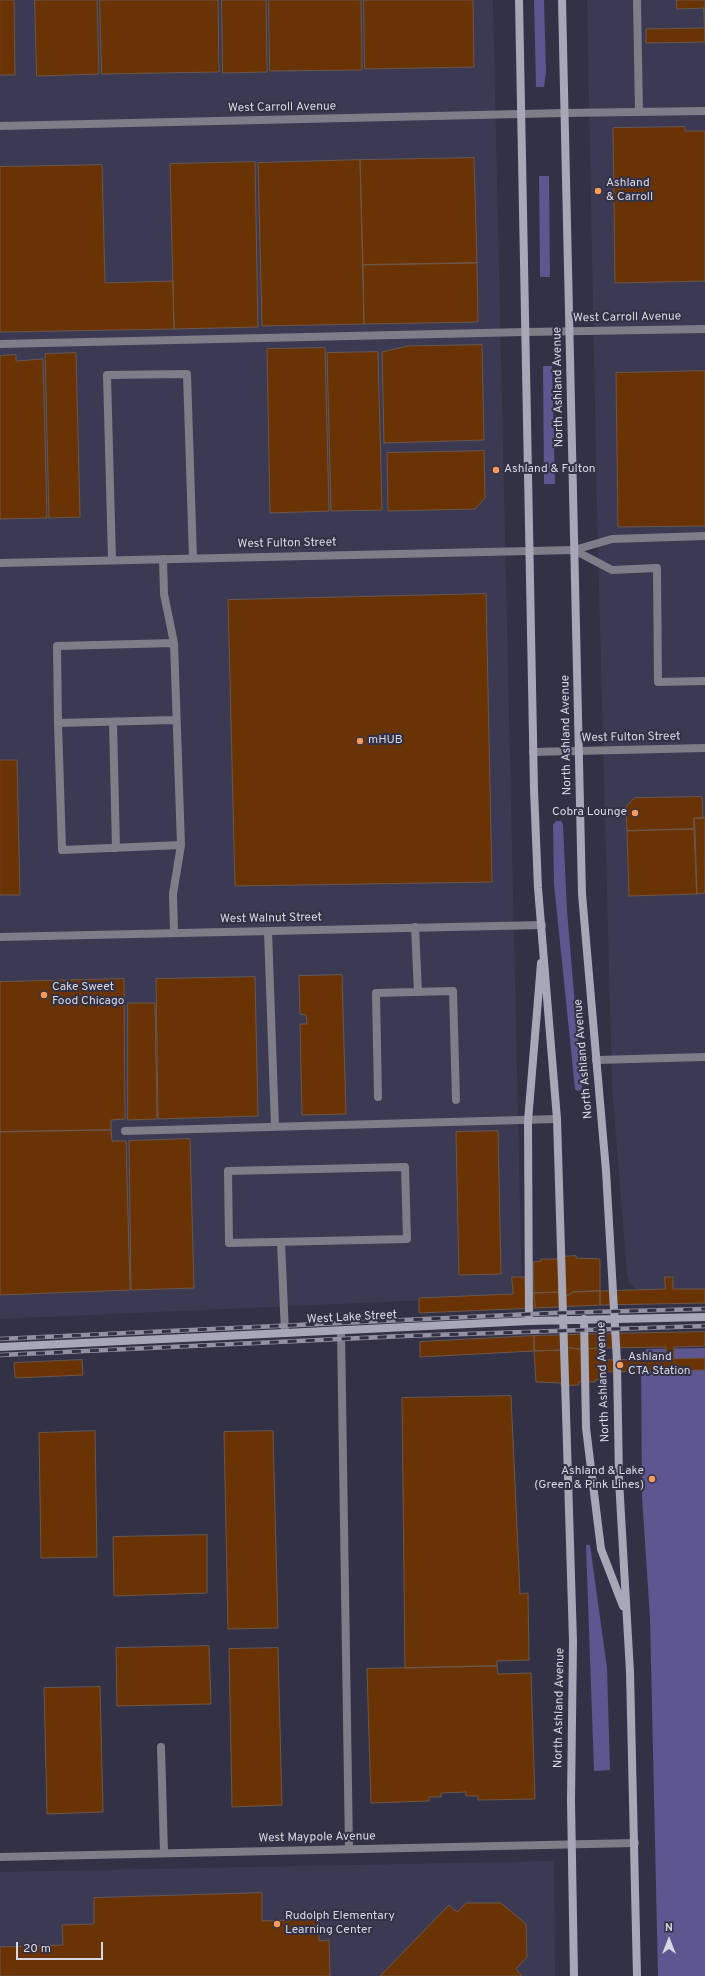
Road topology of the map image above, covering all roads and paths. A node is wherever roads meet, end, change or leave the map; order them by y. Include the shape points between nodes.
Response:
1 (519, 0) edge
2 (562, 0) edge
3 (637, 0) edge
4 (705, 111) edge
5 (638, 112) junction
6 (564, 113) junction
7 (520, 114) junction
8 (0, 126) edge
9 (705, 329) edge
10 (526, 332) junction
11 (570, 332) junction
12 (0, 344) edge
13 (705, 536) edge
14 (574, 550) junction
15 (531, 551) junction
16 (193, 558) junction
17 (163, 559) junction
18 (112, 560) junction
19 (0, 563) edge
20 (174, 643) junction
21 (705, 681) edge
22 (175, 720) junction
23 (113, 722) junction
24 (58, 723) junction
25 (705, 748) edge
26 (579, 751) junction
27 (533, 752) junction
28 (181, 845) junction
29 (116, 848) junction
30 (542, 925) junction
31 (415, 928) junction
32 (268, 931) junction
33 (174, 933) junction
34 (0, 936) edge
35 (543, 938) junction
36 (418, 992) junction
37 (705, 1057) edge
38 (596, 1060) junction
39 (378, 1097) dead end
40 (456, 1100) dead end
41 (557, 1119) junction
42 (528, 1121) junction
43 (275, 1127) junction
44 (125, 1131) dead end
45 (281, 1242) junction
46 (705, 1317) edge
47 (614, 1318) junction
48 (563, 1320) junction
49 (584, 1320) junction
50 (529, 1321) junction
51 (340, 1331) junction
52 (285, 1334) junction
53 (0, 1347) edge
54 (626, 1613) junction
55 (161, 1747) dead end
56 (634, 1843) junction
57 (572, 1844) junction
58 (349, 1849) junction
59 (164, 1853) junction
60 (0, 1857) edge
61 (574, 1976) edge
62 (637, 1976) edge

1 - 7 main road, North Ashland Avenue
2 - 6 main road, North Ashland Avenue
3 - 5 street
4 - 5 street, West Carroll Avenue
5 - 6 street, West Carroll Avenue
6 - 7 street, West Carroll Avenue
6 - 11 main road, North Ashland Avenue
7 - 8 street, West Carroll Avenue
7 - 10 main road, North Ashland Avenue
9 - 11 street, West Carroll Avenue
10 - 11 street, West Carroll Avenue
10 - 12 street, West Carroll Avenue
10 - 15 main road, North Ashland Avenue
11 - 14 main road, North Ashland Avenue
13 - 14 street via 612,539
14 - 15 street, West Fulton Street
14 - 21 street via 612,570 657,568 658,682
14 - 26 main road, North Ashland Avenue
15 - 16 street, West Fulton Street
15 - 27 main road, North Ashland Avenue
16 - 17 street, West Fulton Street
16 - 18 street via 187,374 107,375
17 - 18 street, West Fulton Street
17 - 20 street via 164,594
18 - 19 street, West Fulton Street
20 - 22 street
20 - 24 street via 57,646
22 - 23 street
22 - 28 street
23 - 24 street
23 - 29 street
24 - 29 street via 62,850
25 - 26 street, West Fulton Street
26 - 27 street, West Fulton Street
26 - 38 main road, North Ashland Avenue via 582,894
27 - 30 main road, North Ashland Avenue via 538,888
28 - 29 street
28 - 33 street via 173,894
30 - 31 street, West Walnut Street
30 - 35 main road, North Ashland Avenue
31 - 32 street, West Walnut Street
31 - 36 street
32 - 33 street, West Walnut Street
32 - 43 street
33 - 34 street, West Walnut Street
35 - 41 main road, North Ashland Avenue
35 - 42 main road, North Ashland Avenue
36 - 39 street via 376,993
36 - 40 street via 453,991
37 - 38 street
38 - 47 main road, North Ashland Avenue via 606,1171
41 - 42 street
41 - 48 main road, North Ashland Avenue
42 - 43 street
42 - 50 main road, North Ashland Avenue
43 - 44 street
45 - 45 street via 407,1239 405,1166 228,1171 230,1244
45 - 52 street
46 - 47 main road, West Lake Street
47 - 49 main road, West Lake Street
47 - 54 main road, North Ashland Avenue
48 - 49 main road, West Lake Street
48 - 50 main road, West Lake Street
48 - 57 main road, North Ashland Avenue via 573,1641
49 - 54 main road, North Ashland Avenue via 586,1428 600,1549
50 - 51 main road, West Lake Street
51 - 52 main road, West Lake Street
51 - 58 street
52 - 53 main road, West Lake Street
54 - 56 main road, North Ashland Avenue
55 - 59 street
56 - 57 street, West Maypole Avenue
56 - 62 main road, North Ashland Avenue
57 - 58 street, West Maypole Avenue
57 - 61 main road, North Ashland Avenue
58 - 59 street, West Maypole Avenue
59 - 60 street, West Maypole Avenue

